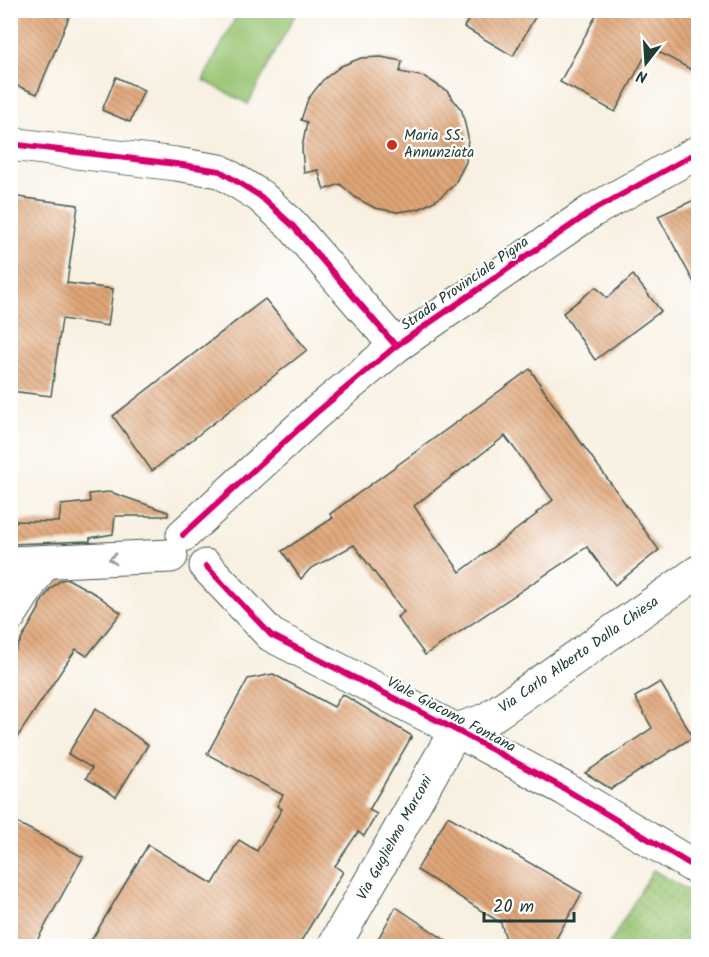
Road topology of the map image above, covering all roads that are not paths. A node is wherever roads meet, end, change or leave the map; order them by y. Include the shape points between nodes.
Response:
1 (10, 144) edge
2 (699, 152) edge
3 (396, 346) junction
4 (177, 545) junction
5 (10, 562) edge
6 (44, 562) junction
7 (699, 572) edge
8 (10, 615) edge
9 (456, 730) junction
10 (699, 869) edge
11 (334, 946) edge

1 - 3 street via 220,171 260,196 292,225
2 - 3 street, Strada Provinciale Pigna via 592,211
3 - 4 street, Strada Provinciale Pigna via 316,413
4 -> 6 street
4 - 9 street, Viale Giacomo Fontana via 177,567 188,573 206,566 271,635
5 - 6 street
6 - 8 street
7 - 9 street, Via Carlo Alberto Dalla Chiesa via 486,720
9 - 10 street, Viale Giacomo Fontana
9 - 11 street, Via Guglielmo Marconi

